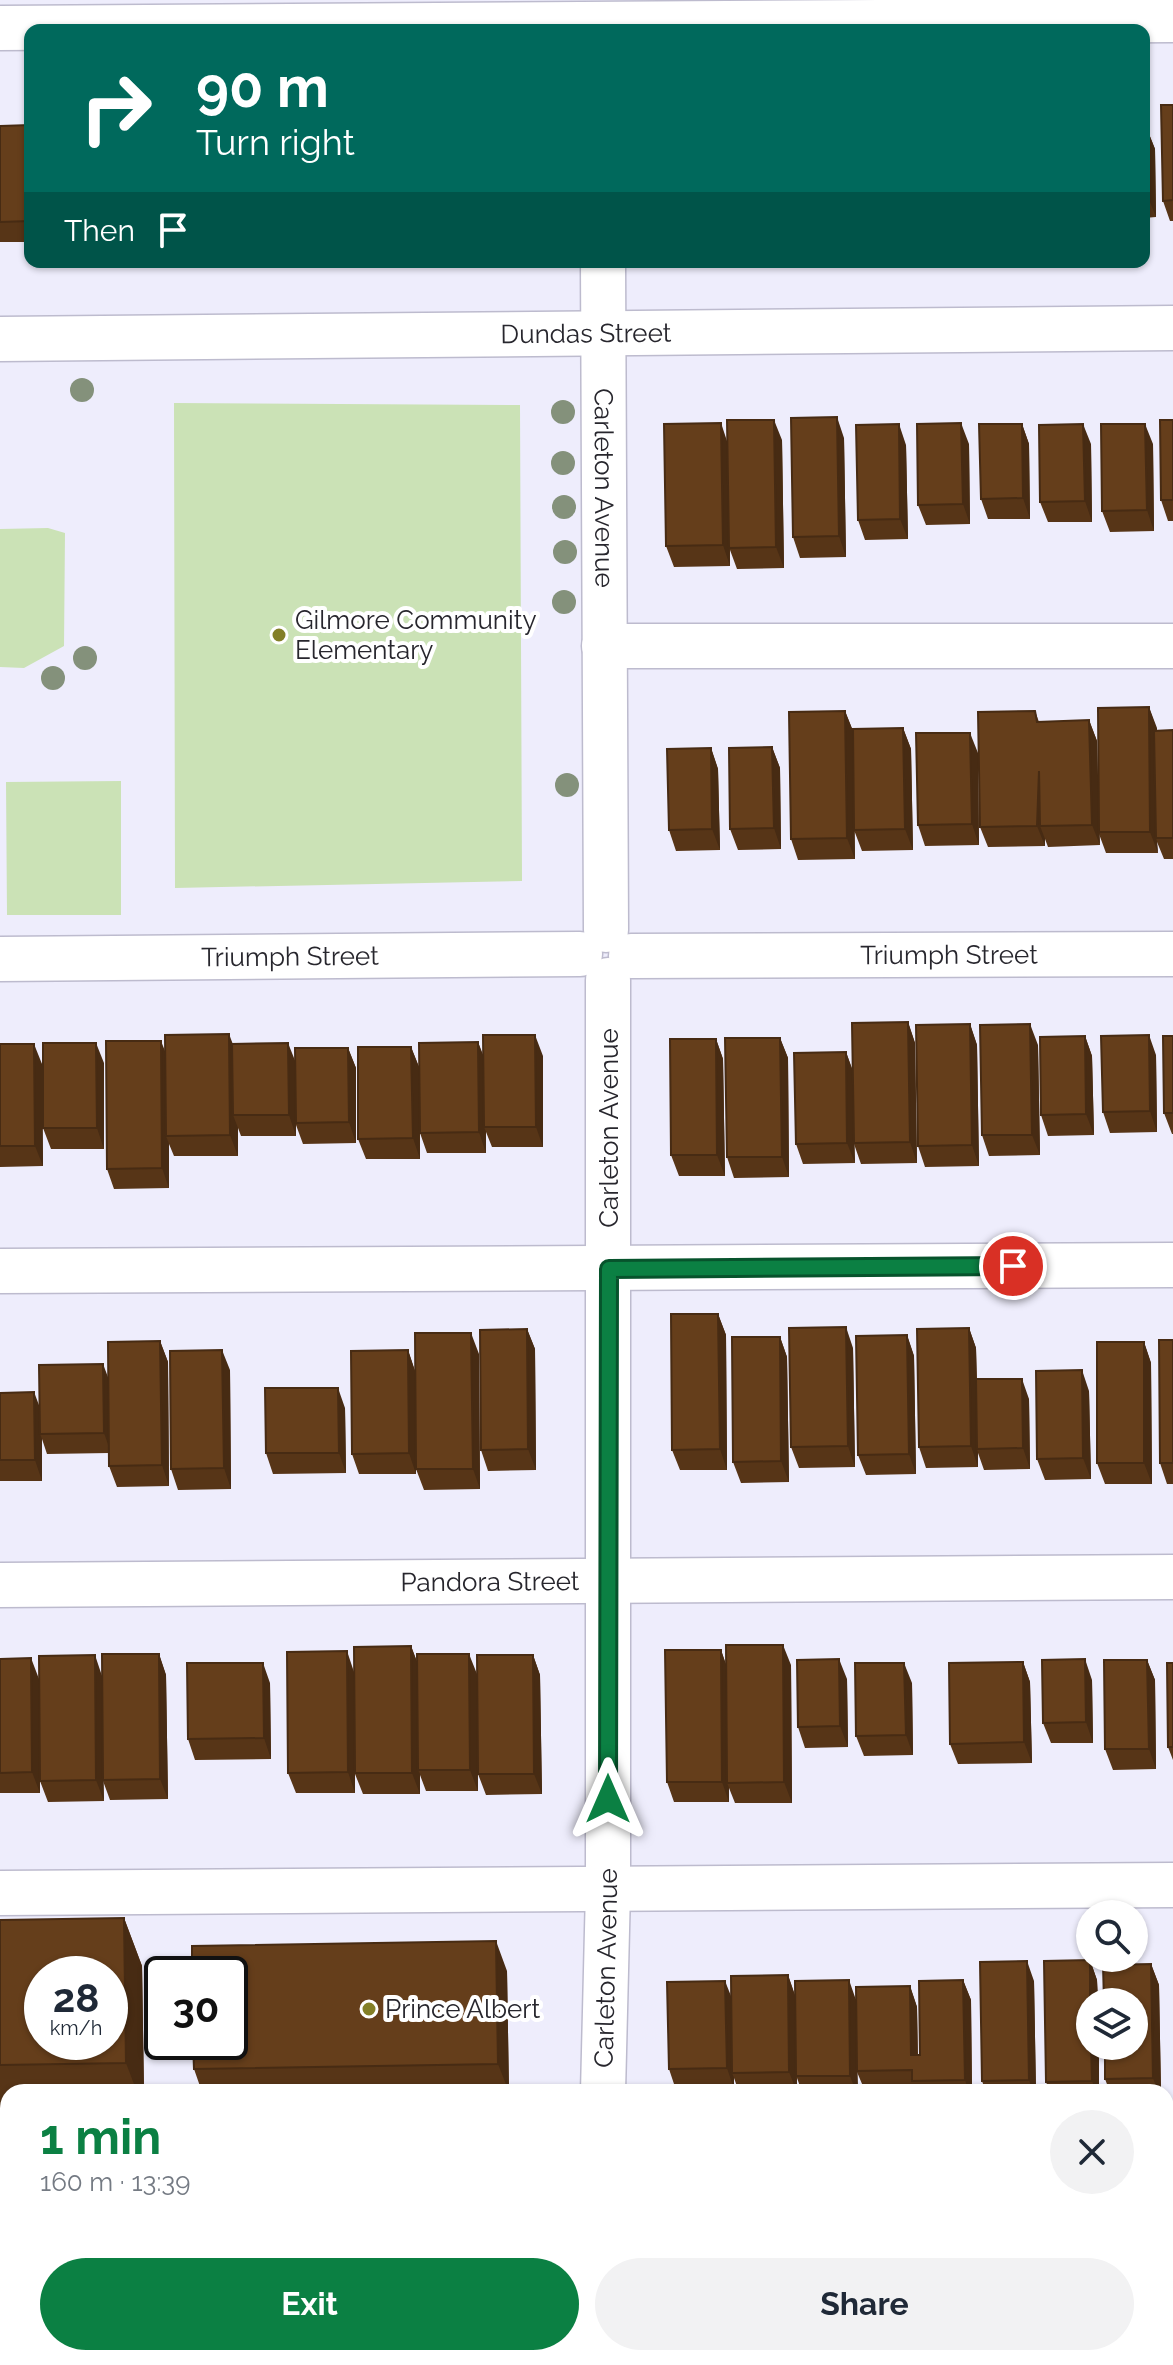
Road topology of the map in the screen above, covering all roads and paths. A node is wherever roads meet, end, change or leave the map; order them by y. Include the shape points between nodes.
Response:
1 (604, 18) edge
2 (1173, 20) edge
3 (242, 24) edge
4 (0, 28) edge
5 (24, 28) edge
6 (603, 268) edge
7 (1173, 328) edge
8 (604, 334) junction
9 (0, 339) edge
10 (604, 646) junction
11 (1173, 646) edge
12 (1173, 954) edge
13 (606, 955) junction
14 (0, 959) edge
15 (1173, 1265) edge
16 (609, 1269) junction
17 (0, 1271) edge
18 (1173, 1577) edge
19 (609, 1582) junction
20 (0, 1585) edge
21 (1173, 1885) edge
22 (608, 1890) junction
23 (0, 1893) edge
24 (603, 2084) edge

1 - 2 street
1 - 3 street
4 - 5 street
6 - 8 street, Carleton Avenue
7 - 8 street, Dundas Street
8 - 9 street, Dundas Street
8 - 10 street, Carleton Avenue
10 - 11 street
10 - 13 street, Carleton Avenue
12 - 13 street, Triumph Street
13 - 14 street, Triumph Street
13 - 16 street, Carleton Avenue
15 - 16 street
16 - 17 street
16 - 19 street, Carleton Avenue
18 - 19 street, Pandora Street
19 - 20 street, Pandora Street
19 - 22 street, Carleton Avenue
21 - 22 street
22 - 23 street
22 - 24 street, Carleton Avenue

